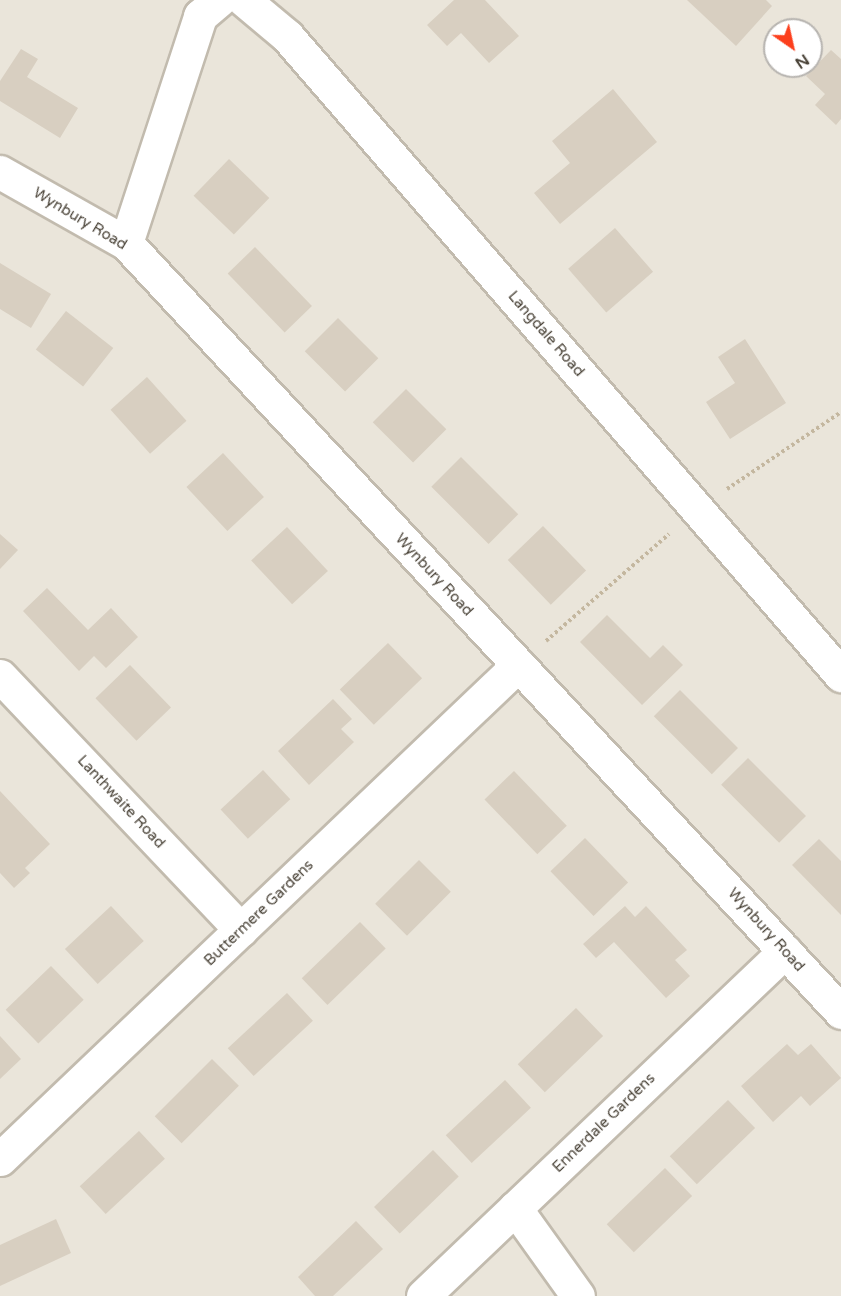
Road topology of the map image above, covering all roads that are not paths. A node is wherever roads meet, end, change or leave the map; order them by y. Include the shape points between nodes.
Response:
1 (219, 0) edge
2 (244, 0) edge
3 (0, 172) edge
4 (126, 243) junction
5 (518, 665) junction
6 (841, 675) edge
7 (0, 676) edge
8 (242, 930) junction
9 (785, 951) junction
10 (841, 1012) edge
11 (0, 1159) edge
12 (515, 1208) junction
13 (423, 1296) edge
14 (578, 1296) edge

1 - 4 street via 200,16
2 - 6 street, Langdale Road via 287,36
3 - 4 street, Wynbury Road
4 - 5 street, Wynbury Road
5 - 8 street, Buttermere Gardens
5 - 9 street, Wynbury Road
7 - 8 street, Lanthwaite Road
8 - 11 street, Buttermere Gardens
9 - 10 street, Wynbury Road
9 - 12 street, Ennerdale Gardens
12 - 13 street, Ennerdale Gardens
12 - 14 street

